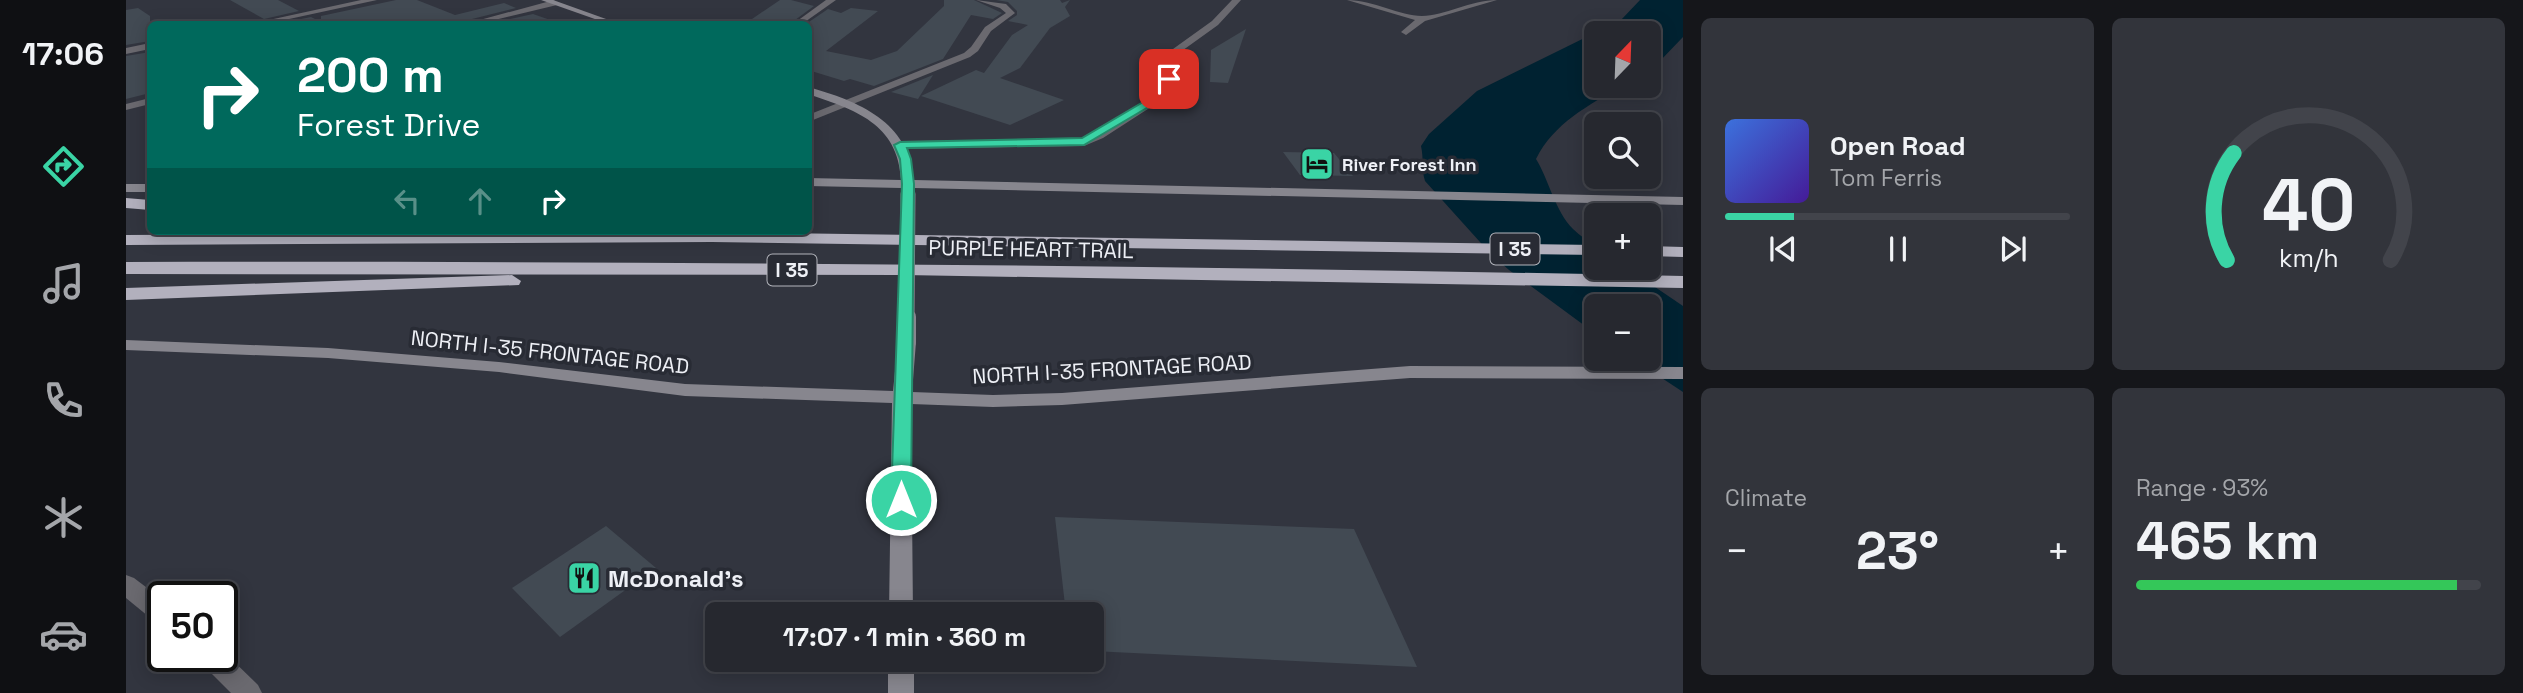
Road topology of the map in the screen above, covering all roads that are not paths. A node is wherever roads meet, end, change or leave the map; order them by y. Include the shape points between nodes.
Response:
1 (373, 0) edge
2 (832, 0) edge
3 (980, 0) edge
4 (1237, 0) edge
5 (1351, 0) edge
6 (1493, 0) edge
7 (550, 2) edge
8 (1422, 19) junction
9 (271, 21) edge
10 (480, 21) edge
11 (607, 21) edge
12 (801, 21) edge
13 (1406, 32) dead end
14 (147, 47) edge
15 (126, 51) edge
16 (812, 91) edge
17 (147, 103) edge
18 (848, 104) junction
19 (126, 107) edge
20 (812, 118) edge
21 (900, 145) junction
22 (812, 182) edge
23 (126, 188) edge
24 (147, 188) edge
25 (908, 189) junction
26 (1683, 201) edge
27 (126, 203) edge
28 (147, 205) edge
29 (683, 235) edge
30 (712, 237) junction
31 (126, 240) edge
32 (1584, 250) edge
33 (1661, 251) edge
34 (1683, 252) edge
35 (126, 268) edge
36 (776, 270) junction
37 (1683, 282) edge
38 (126, 294) edge
39 (126, 345) edge
40 (1683, 373) edge
41 (902, 398) junction
42 (126, 585) edge
43 (147, 601) edge
44 (901, 602) edge
45 (227, 672) edge
46 (901, 672) edge
47 (248, 693) edge
48 (901, 693) edge

1 - 9 street
2 - 12 street
3 - 18 street via 1011,13 988,29 975,49
4 - 21 street via 1215,23 1176,51 1169,61 1170,86 1164,94 1092,138 1072,143
5 - 8 street
6 - 8 street
7 - 10 street
7 - 11 main road
8 - 13 street
14 - 15 street
16 - 18 main road
17 - 19 street
18 - 20 street
18 - 21 main road via 880,119
21 - 25 main road
22 - 25 main road
23 - 24 main road
25 - 26 main road
25 - 41 main road, bridge
27 - 28 highway
29 - 30 highway
30 - 31 highway, PURPLE HEART TRAIL / I 35
30 - 32 highway, PURPLE HEART TRAIL / I 35
33 - 34 highway
35 - 36 highway, PURPLE HEART TRAIL / I 35
36 - 37 highway, PURPLE HEART TRAIL / I 35
36 - 38 highway
39 - 41 main road, NORTH I-35 FRONTAGE ROAD via 328,352 685,390
40 - 41 main road, NORTH I-35 FRONTAGE ROAD via 1410,372 1062,399
41 - 44 main road
42 - 43 street
45 - 47 street
46 - 48 main road

